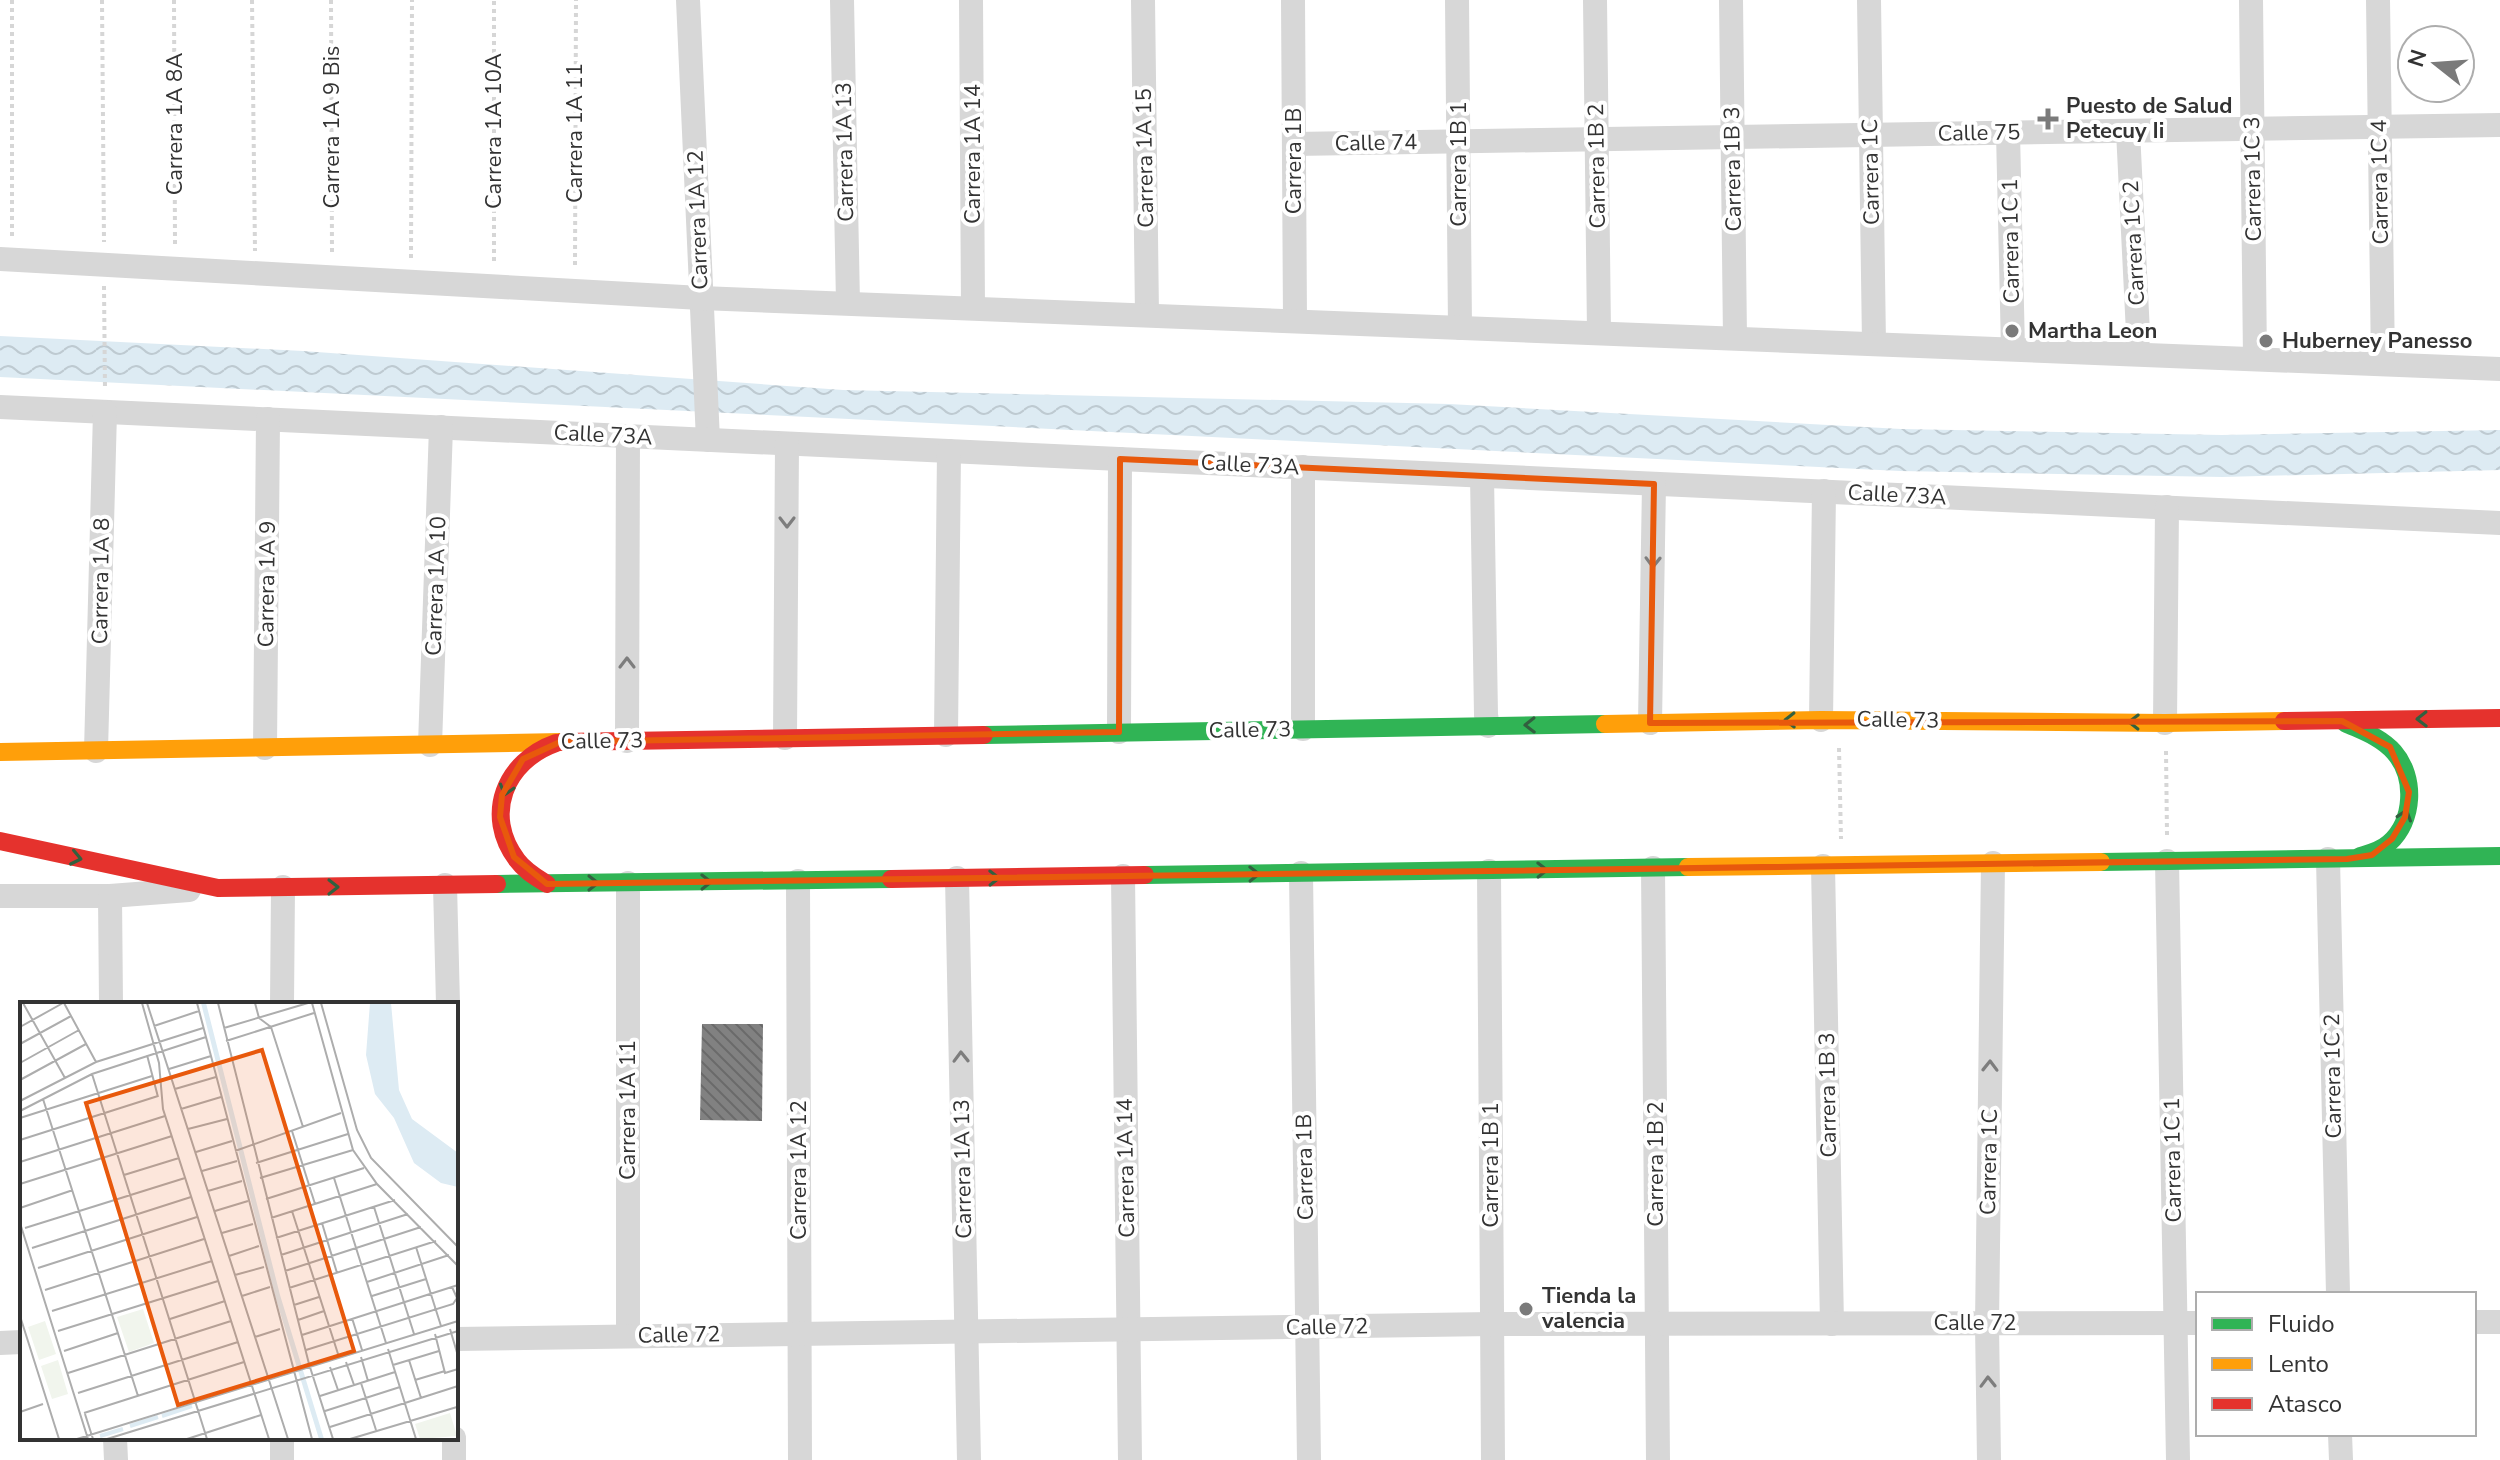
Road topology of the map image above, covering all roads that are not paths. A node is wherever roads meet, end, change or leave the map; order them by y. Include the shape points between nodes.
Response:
1 (688, 0) edge
2 (842, 0) edge
3 (971, 0) edge
4 (1143, 0) edge
5 (1293, 0) edge
6 (1457, 0) edge
7 (1595, 0) edge
8 (1731, 0) edge
9 (1869, 0) edge
10 (2251, 0) edge
11 (2378, 0) edge
12 (2500, 125) edge
13 (2380, 127) junction
14 (2252, 129) junction
15 (2128, 131) junction
16 (2008, 133) junction
17 (1871, 135) junction
18 (1733, 137) junction
19 (1597, 140) junction
20 (1459, 141) junction
21 (1294, 144) junction
22 (6, 250) edge
23 (848, 303) junction
24 (702, 306) junction
25 (973, 308) junction
26 (1147, 315) junction
27 (1295, 321) junction
28 (1460, 328) junction
29 (1599, 333) junction
30 (1735, 338) junction
31 (1874, 344) junction
32 (2013, 349) junction
33 (2137, 354) junction
34 (2255, 359) junction
35 (2383, 364) junction
36 (2500, 369) edge
37 (105, 401) junction
38 (0, 407) edge
39 (268, 419) junction
40 (441, 427) junction
41 (708, 433) junction
42 (628, 436) junction
43 (787, 444) junction
44 (949, 451) junction
45 (1120, 459) junction
46 (1303, 467) junction
47 (1482, 476) junction
48 (1654, 484) junction
49 (1824, 491) junction
50 (2167, 507) junction
51 (2500, 523) edge
52 (2500, 718) edge
53 (1830, 720) junction
54 (2342, 721) junction
55 (1650, 723) junction
56 (2165, 723) junction
57 (1488, 726) junction
58 (1303, 729) junction
59 (1119, 732) junction
60 (946, 735) junction
61 (785, 738) junction
62 (627, 741) junction
63 (560, 742) junction
64 (430, 745) junction
65 (265, 748) junction
66 (96, 751) junction
67 (0, 752) edge
68 (0, 841) edge
69 (2500, 856) edge
70 (2338, 859) junction
71 (2167, 861) junction
72 (1993, 863) junction
73 (1832, 866) junction
74 (1653, 868) junction
75 (1489, 871) junction
76 (1301, 873) junction
77 (1123, 876) junction
78 (957, 878) junction
79 (798, 881) junction
80 (628, 883) junction
81 (547, 884) junction
82 (445, 885) junction
83 (283, 887) junction
84 (218, 888) junction
85 (0, 896) edge
86 (110, 896) junction
87 (111, 1002) edge
88 (282, 1002) edge
89 (448, 1002) edge
90 (2338, 1292) edge
91 (2476, 1322) edge
92 (2500, 1322) edge
93 (2187, 1323) edge
94 (1492, 1324) junction
95 (1657, 1324) junction
96 (1832, 1324) junction
97 (1987, 1324) junction
98 (1307, 1327) junction
99 (1128, 1329) junction
100 (967, 1331) junction
101 (799, 1334) junction
102 (628, 1336) junction
103 (458, 1339) edge
104 (20, 1342) edge
105 (0, 1343) edge
106 (2340, 1436) edge
107 (115, 1440) edge
108 (116, 1460) edge
109 (800, 1460) edge
110 (969, 1460) edge
111 (1130, 1460) edge
112 (1309, 1460) edge
113 (1493, 1460) edge
114 (1658, 1460) edge
115 (1989, 1460) edge
116 (2178, 1460) edge
117 (2341, 1460) edge

1 - 24 street, Carrera 1A 12
2 - 23 street, Carrera 1A 13
3 - 25 street, Carrera 1A 14
4 - 26 street, Carrera 1A 15
5 - 21 street, Carrera 1B
6 - 20 street, Carrera 1B 1
7 - 19 street, Carrera 1B 2
8 - 18 street, Carrera 1B 3
9 - 17 street, Carrera 1C
10 - 14 street, Carrera 1C 3
11 - 13 street, Carrera 1C 4
12 - 13 street, Calle 75
13 - 14 street, Calle 75
13 - 35 street, Carrera 1C 4
14 - 15 street, Calle 75
14 - 34 street, Carrera 1C 3
15 - 16 street, Calle 75
15 - 33 street, Carrera 1C 2
16 - 17 street, Calle 75
16 - 32 street, Carrera 1C 1
17 - 18 street, Calle 75
17 - 31 street, Carrera 1C
18 - 19 street, Calle 75
18 - 30 street, Carrera 1B 3
19 - 20 street, Calle 75
19 - 29 street, Carrera 1B 2
20 - 21 street, Calle 74
20 - 28 street, Carrera 1B 1
21 - 27 street, Carrera 1B
22 - 24 street
23 - 24 street
23 - 25 street
24 - 41 street, Carrera 1A 12
25 - 26 street
26 - 27 street
27 - 28 street
28 - 29 street
29 - 30 street
30 - 31 street
31 - 32 street
32 - 33 street
33 - 34 street
34 - 35 street
35 - 36 street
37 - 38 street, Calle 73A
37 - 39 street, Calle 73A
37 - 66 street, Carrera 1A 8
39 - 40 street, Calle 73A
39 - 65 street, Carrera 1A 9
40 - 42 street, Calle 73A
40 - 64 street, Carrera 1A 10
41 - 42 street, Calle 73A
41 - 43 street, Calle 73A
62 -> 42 street
43 - 44 street, Calle 73A
43 -> 61 street
44 - 45 street, Calle 73A
44 - 60 street
45 - 46 street, Calle 73A
45 - 59 street
46 - 47 street, Calle 73A
46 - 58 street
47 - 48 street, Calle 73A
47 - 57 street
48 - 49 street, Calle 73A
48 -> 55 street
49 - 50 street, Calle 73A
49 - 53 street
50 - 51 street, Calle 73A
50 - 56 street
52 -> 54 main road, Calle 73
53 -> 55 main road, Calle 73
56 -> 53 main road, Calle 73
54 - 56 main road, Calle 73
70 -> 54 main road via 2372,855 2392,839 2405,817 2409,792 2404,768 2390,747
55 -> 57 main road, Calle 73
57 - 58 main road, Calle 73
58 - 59 main road, Calle 73
59 - 60 main road, Calle 73
60 - 61 main road, Calle 73
61 - 62 main road, Calle 73
62 - 63 main road, Calle 73
63 - 64 main road, Calle 73
63 -> 81 main road via 540,746 523,759 502,795 504,838 514,857
64 - 65 main road, Calle 73
65 - 66 main road, Calle 73
66 - 67 main road, Calle 73
68 -> 84 main road
69 - 70 main road
70 - 71 main road
70 - 90 street, Carrera 1C 2
71 - 72 main road
71 - 93 street, Carrera 1C 1
72 - 73 main road
97 -> 72 street, Carrera 1C
73 - 74 main road
73 - 96 street, Carrera 1B 3
75 -> 74 main road
74 - 95 street, Carrera 1B 2
75 - 76 main road
75 - 94 street, Carrera 1B 1
77 -> 76 main road
76 - 98 street, Carrera 1B
78 -> 77 main road
77 - 99 street, Carrera 1A 14
78 - 79 main road
100 -> 78 street, Carrera 1A 13
80 -> 79 main road
79 - 101 street, Carrera 1A 12
81 -> 80 main road
80 - 102 street, Carrera 1A 11
81 - 82 main road
83 -> 82 main road
82 - 89 street
83 - 84 main road
83 - 88 street
84 - 86 street
85 - 86 street
86 - 87 street
91 - 92 street
93 - 97 street, Calle 72
93 - 116 street, Carrera 1C 1
94 - 95 street, Calle 72
94 - 98 street, Calle 72
94 - 113 street, Carrera 1B 1
95 - 96 street, Calle 72
95 - 114 street, Carrera 1B 2
96 - 97 street, Calle 72
115 -> 97 street, Carrera 1C
98 - 99 street, Calle 72
98 - 112 street, Carrera 1B
99 - 100 street, Calle 72
99 - 111 street, Carrera 1A 14
100 - 101 street, Calle 72
100 - 110 street, Carrera 1A 13
101 - 102 street, Calle 72
101 - 109 street, Carrera 1A 12
102 - 103 street, Calle 72
104 - 105 street
106 - 117 street
107 - 108 street

